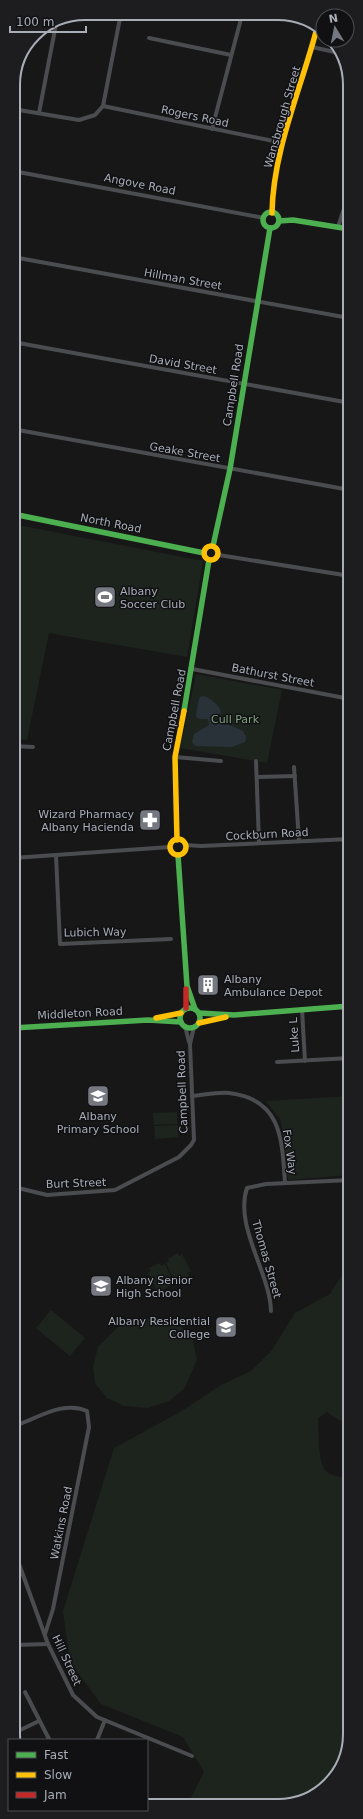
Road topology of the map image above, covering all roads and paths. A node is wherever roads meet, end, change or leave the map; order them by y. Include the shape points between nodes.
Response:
1 (120, 20) edge
2 (241, 20) edge
3 (55, 27) edge
4 (315, 36) edge
5 (149, 38) dead end
6 (312, 47) junction
7 (334, 52) edge
8 (231, 55) junction
9 (103, 106) junction
10 (20, 110) edge
11 (39, 114) junction
12 (212, 129) junction
13 (283, 143) junction
14 (20, 172) edge
15 (343, 212) edge
16 (272, 213) junction
17 (264, 218) junction
18 (279, 221) junction
19 (338, 227) junction
20 (270, 228) junction
21 (343, 228) edge
22 (20, 258) edge
23 (258, 301) junction
24 (343, 317) edge
25 (20, 343) edge
26 (243, 384) junction
27 (343, 402) edge
28 (20, 430) edge
29 (230, 469) junction
30 (343, 489) edge
31 (20, 515) edge
32 (213, 546) junction
33 (204, 553) junction
34 (219, 555) junction
35 (209, 560) junction
36 (343, 575) edge
37 (192, 669) junction
38 (343, 698) edge
39 (20, 747) edge
40 (33, 748) dead end
41 (175, 757) junction
42 (221, 761) dead end
43 (256, 761) dead end
44 (294, 767) dead end
45 (294, 776) junction
46 (257, 777) junction
47 (343, 839) edge
48 (177, 840) junction
49 (299, 841) junction
50 (259, 843) junction
51 (185, 845) junction
52 (170, 847) junction
53 (56, 855) junction
54 (178, 855) junction
55 (20, 858) edge
56 (171, 939) dead end
57 (186, 986) junction
58 (343, 1006) edge
59 (302, 1009) junction
60 (183, 1011) junction
61 (197, 1011) junction
62 (234, 1015) junction
63 (148, 1020) junction
64 (183, 1024) junction
65 (196, 1025) junction
66 (20, 1028) edge
67 (190, 1044) junction
68 (343, 1058) edge
69 (305, 1061) junction
70 (277, 1062) dead end
71 (192, 1096) junction
72 (343, 1180) edge
73 (285, 1183) junction
74 (20, 1189) edge
75 (115, 1190) joint
76 (271, 1311) dead end
77 (20, 1424) edge
78 (20, 1566) edge
79 (45, 1634) junction
80 (48, 1644) junction
81 (20, 1645) edge
82 (25, 1692) dead end
83 (105, 1720) junction
84 (39, 1721) junction
85 (20, 1730) edge
86 (48, 1739) edge
87 (97, 1739) edge
88 (192, 1756) dead end

1 - 9 street
2 - 8 street
3 - 11 street
4 - 6 main road, Wansbrough Street
5 - 8 street
6 - 7 street
6 - 13 main road, Wansbrough Street
8 - 12 street
9 - 11 street via 95,115 79,120
9 - 12 street, Rogers Road
10 - 11 street
12 - 13 street, Rogers Road
13 - 16 main road, Wansbrough Street via 273,185
14 - 17 street, Angove Road
15 - 19 street
16 - 17 main road
16 - 18 main road
17 - 20 main road via 265,224
18 - 19 main road via 293,220
18 - 20 main road
19 - 21 main road
20 - 23 main road, Campbell Road
22 - 23 street, Hillman Street
23 - 24 street, Hillman Street
23 - 26 main road, Campbell Road
25 - 26 street, David Street
26 - 27 street, David Street
26 - 29 main road, Campbell Road
28 - 29 street, Geake Street
29 - 30 street, Geake Street
29 - 32 main road, Campbell Road
31 - 33 main road, North Road
32 - 33 main road via 208,546
32 - 34 main road via 218,549
33 - 35 main road via 205,558
34 - 35 main road via 215,560
34 - 36 street
35 - 37 main road, Campbell Road
37 - 38 street, Bathurst Street
37 - 41 main road, Campbell Road
39 - 40 street
41 - 42 street
41 - 48 main road, Campbell Road
43 - 46 street
44 - 45 street
45 - 46 street
45 - 49 street
46 - 50 street
47 - 49 street, Cockburn Road
48 - 51 main road
48 - 52 main road via 172,842
49 - 50 street, Cockburn Road
50 - 51 street, Cockburn Road
51 - 54 main road via 185,851
52 - 53 street
52 - 54 main road via 173,854
53 - 55 street
53 - 56 street, Lubich Way via 60,944
54 - 57 main road
57 - 60 main road
57 - 61 main road
58 - 59 main road
59 - 62 main road
59 - 69 street, Luke L
60 - 61 main road, Middleton Road
60 - 63 main road, Middleton Road
60 - 64 main road
61 - 62 main road
61 - 65 main road
62 - 65 main road
63 - 64 main road, Middleton Road
63 - 66 main road, Middleton Road
64 - 65 main road, Middleton Road
64 - 67 street, Campbell Road
65 - 67 street, Campbell Road
67 - 71 street, Campbell Road
68 - 69 street
69 - 70 street
71 - 73 street, Fox Way via 227,1093 246,1096 262,1106 277,1125 283,1153
71 - 75 street, Campbell Road via 194,1135 191,1145 179,1157
72 - 73 street
73 - 76 street, Thomas Street via 255,1185 247,1188 244,1198 244,1212 255,1256 271,1301
74 - 75 street, Burt Street via 47,1195
77 - 79 street, Watkins Road via 44,1413 71,1408 87,1411 88,1416 89,1427 58,1586
78 - 79 street, Hill Street
79 - 80 street, Hill Street
80 - 81 street
80 - 83 street, Hill Street via 73,1696 91,1713
82 - 84 street
83 - 87 street
83 - 88 street, Hill Street
84 - 85 street
84 - 86 street

